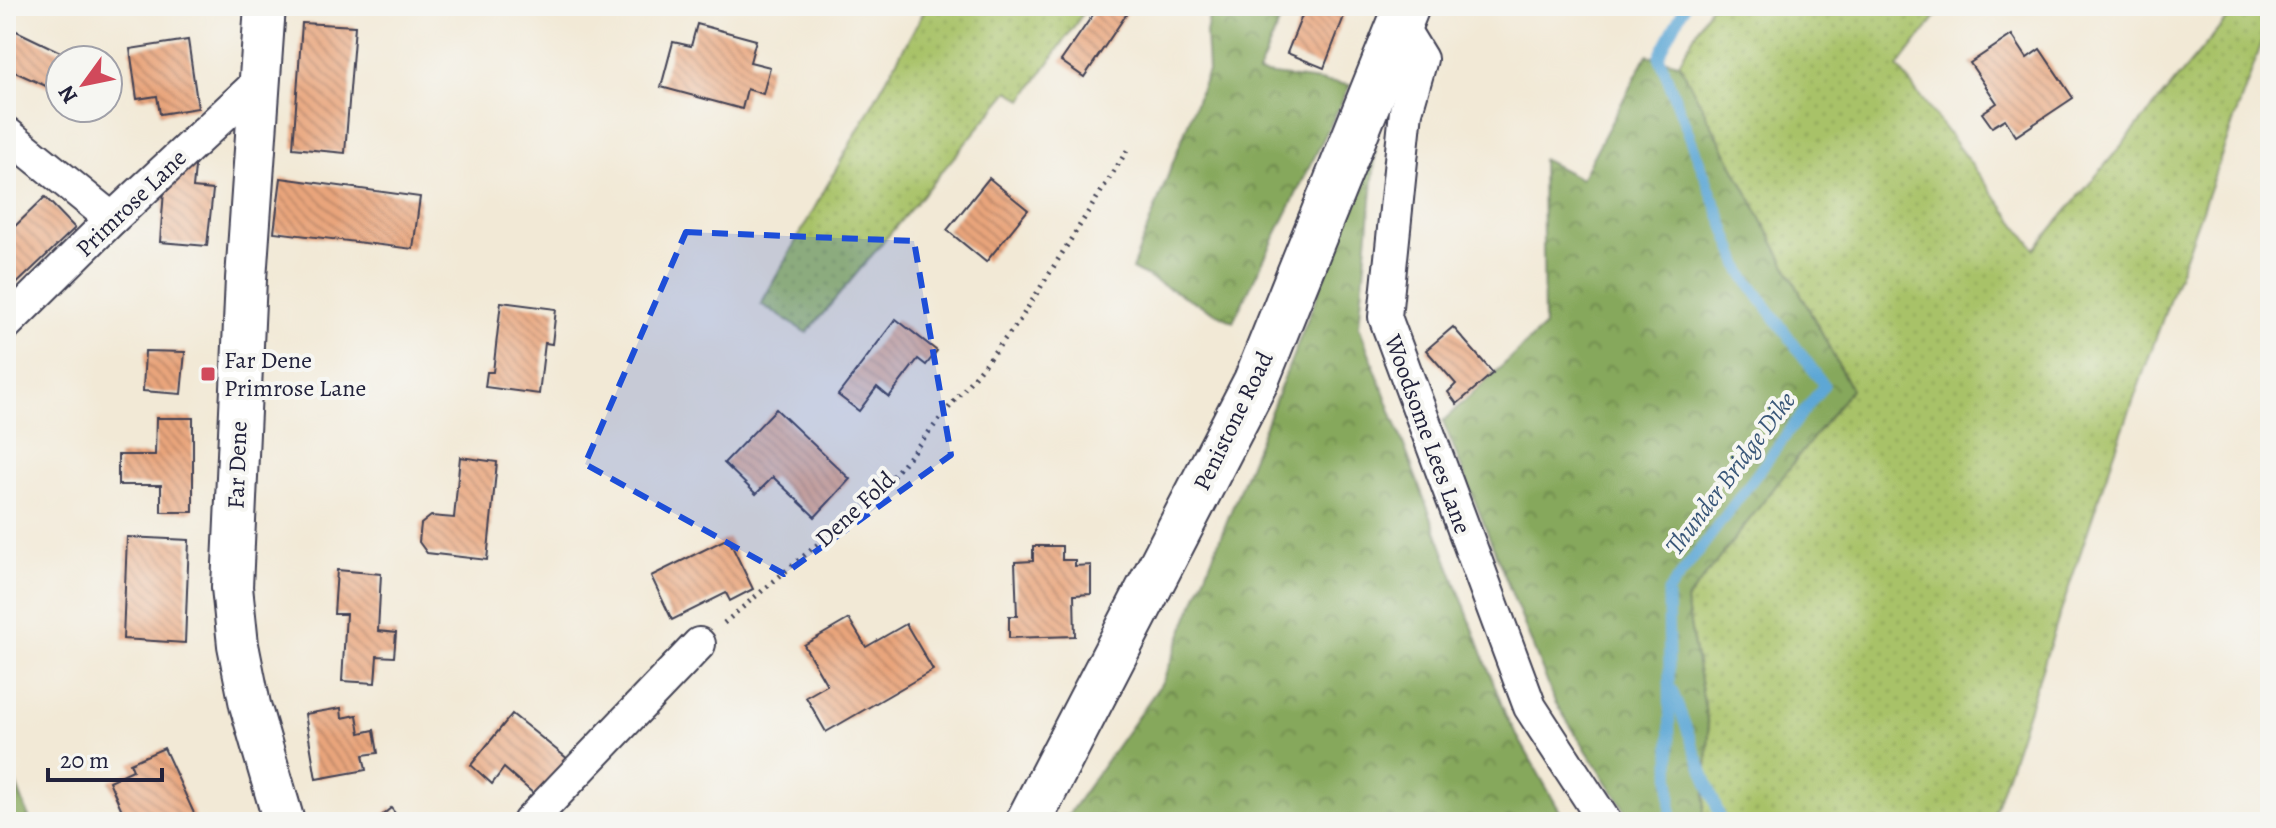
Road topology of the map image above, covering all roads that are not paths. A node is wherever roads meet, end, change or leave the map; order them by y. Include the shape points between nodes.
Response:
1 (265, 6) edge
2 (1413, 12) edge
3 (258, 83) junction
4 (10, 142) edge
5 (112, 219) junction
6 (6, 324) edge
7 (699, 644) road end
8 (284, 822) edge
9 (529, 822) edge
10 (1028, 822) edge
11 (1605, 822) edge

1 - 3 street, Far Dene
2 - 10 highway, Penistone Road via 1256,381
2 - 11 street, Woodsome Lees Lane via 1421,59 1406,111 1385,317 1530,707
3 - 5 street, Primrose Lane
3 - 8 street, Far Dene via 232,587 250,705
4 - 5 street
5 - 6 street, Primrose Lane
7 - 9 street

